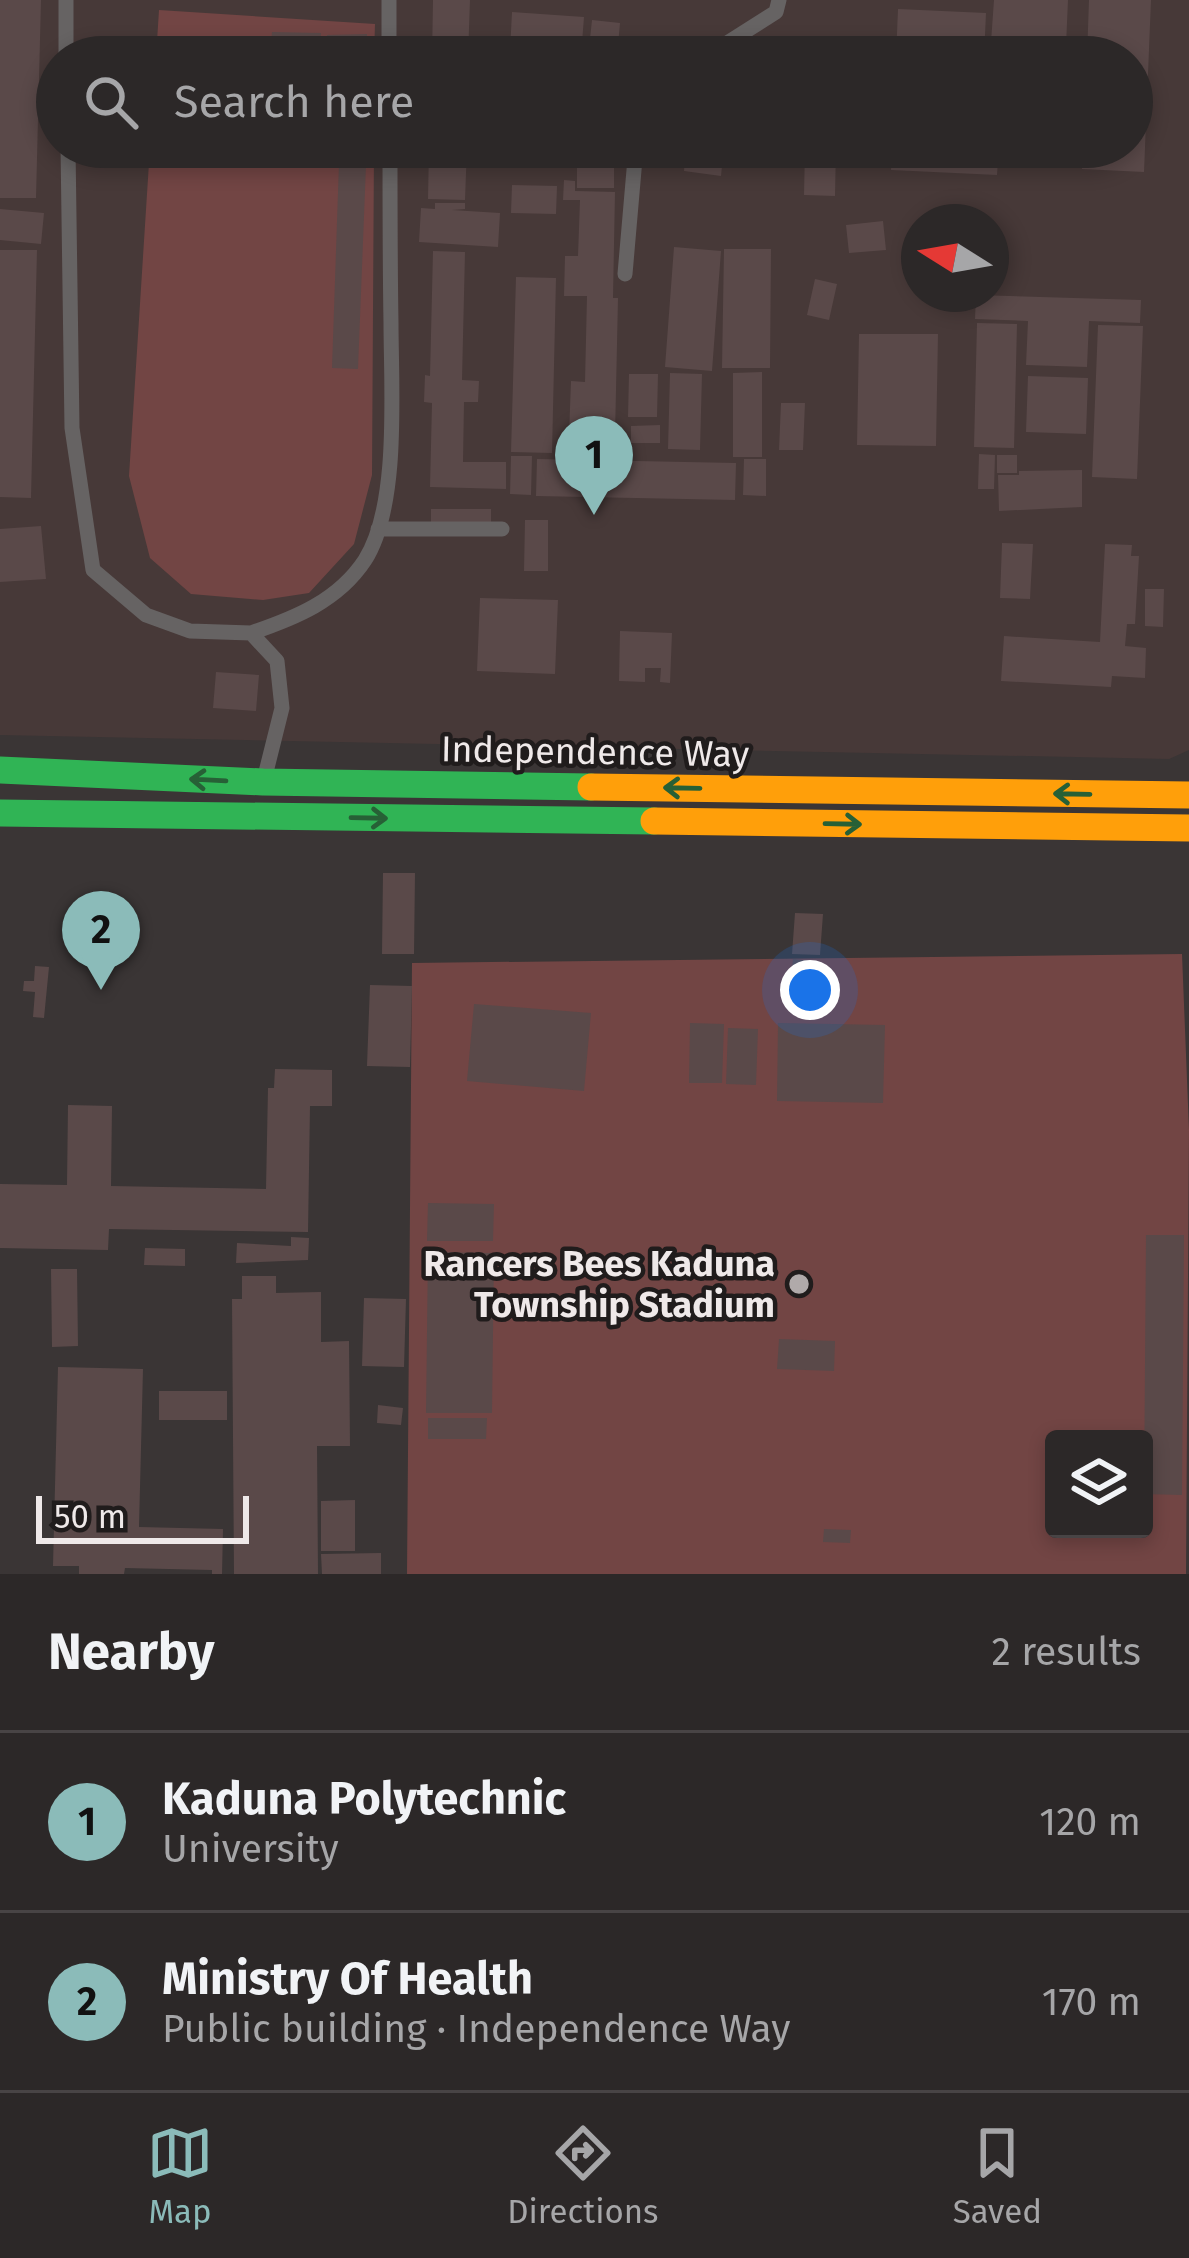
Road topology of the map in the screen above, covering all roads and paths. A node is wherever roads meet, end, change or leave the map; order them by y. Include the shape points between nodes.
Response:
1 (65, 0) edge
2 (389, 0) edge
3 (778, 0) edge
4 (66, 36) edge
5 (389, 36) edge
6 (738, 36) edge
7 (68, 168) edge
8 (390, 168) edge
9 (634, 168) edge
10 (625, 274) dead end
11 (378, 529) junction
12 (502, 529) dead end
13 (251, 633) junction
14 (0, 770) edge
15 (263, 782) junction
16 (1189, 795) edge
17 (0, 813) edge
18 (1189, 829) edge

1 - 4 lane
2 - 5 lane
3 - 6 lane via 776,12
7 - 13 lane via 72,428 93,570 146,615 190,631
8 - 11 lane via 392,444
9 - 10 lane
11 - 12 lane
11 - 13 lane via 339,589 304,615
13 - 15 lane via 277,662 282,707
15 -> 14 main road, Independence Way
16 -> 15 main road, Independence Way
17 -> 18 main road, Independence Way

